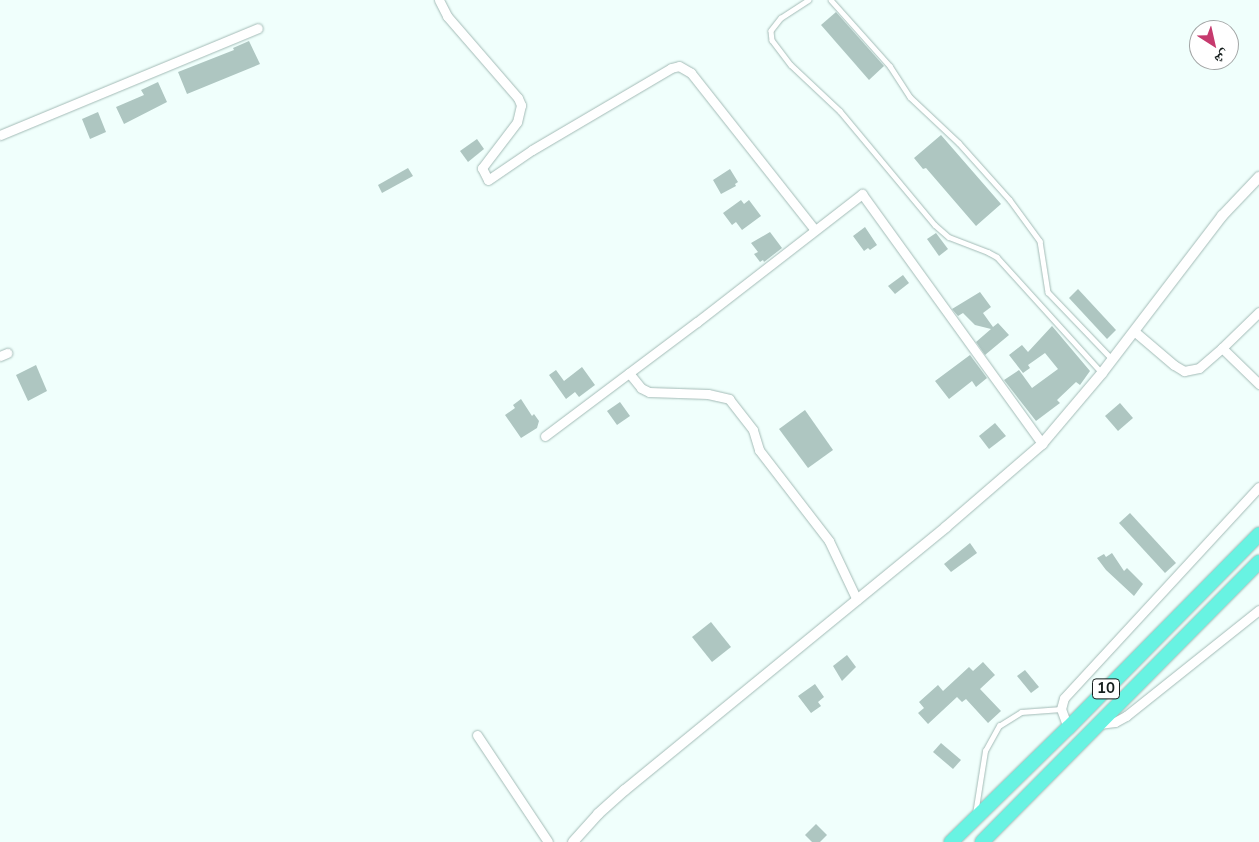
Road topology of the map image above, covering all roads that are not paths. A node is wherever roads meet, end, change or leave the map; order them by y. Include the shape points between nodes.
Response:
1 (439, 0) edge
2 (809, 0) edge
3 (831, 0) edge
4 (258, 28) dead end
5 (0, 135) edge
6 (1259, 177) edge
7 (814, 229) junction
8 (1259, 312) edge
9 (1134, 331) junction
10 (1222, 348) junction
11 (1112, 359) junction
12 (629, 373) junction
13 (1102, 373) junction
14 (1259, 384) edge
15 (545, 436) dead end
16 (1042, 444) junction
17 (1259, 487) edge
18 (1259, 534) edge
19 (1259, 562) edge
20 (857, 600) junction
21 (1259, 610) edge
22 (1061, 709) junction
23 (1096, 724) junction
24 (1068, 728) junction
25 (477, 735) dead end
26 (974, 820) junction
27 (548, 842) edge
28 (574, 842) edge
29 (951, 842) edge
30 (982, 842) edge

1 - 7 street via 447,16 521,105 517,122 482,169 488,180 532,150 679,66 691,73
2 - 13 lane via 782,18 772,31 772,40 791,65 840,111 935,225 949,237 997,257
3 - 11 lane via 890,66 910,97 954,138 1010,200 1040,241 1048,292
4 - 5 street
6 - 9 street via 1222,216
7 - 12 street
7 - 16 street via 863,194
8 - 10 street
9 - 10 street via 1184,371 1199,368
9 - 11 street
10 - 14 street
11 - 13 street
12 - 15 street
12 - 20 street via 641,388 649,392 708,394 729,399 753,430 759,450 829,541
13 - 16 street
16 - 20 street
17 - 22 street via 1064,698
18 - 24 highway, 10
19 - 23 highway, 10
20 - 28 street via 625,790
21 - 23 street via 1126,716 1108,724
22 - 24 street
22 - 26 lane via 1021,712 999,726 986,751
23 - 30 highway, 10
24 - 26 highway, 10
25 - 27 street
26 - 29 highway, 10

